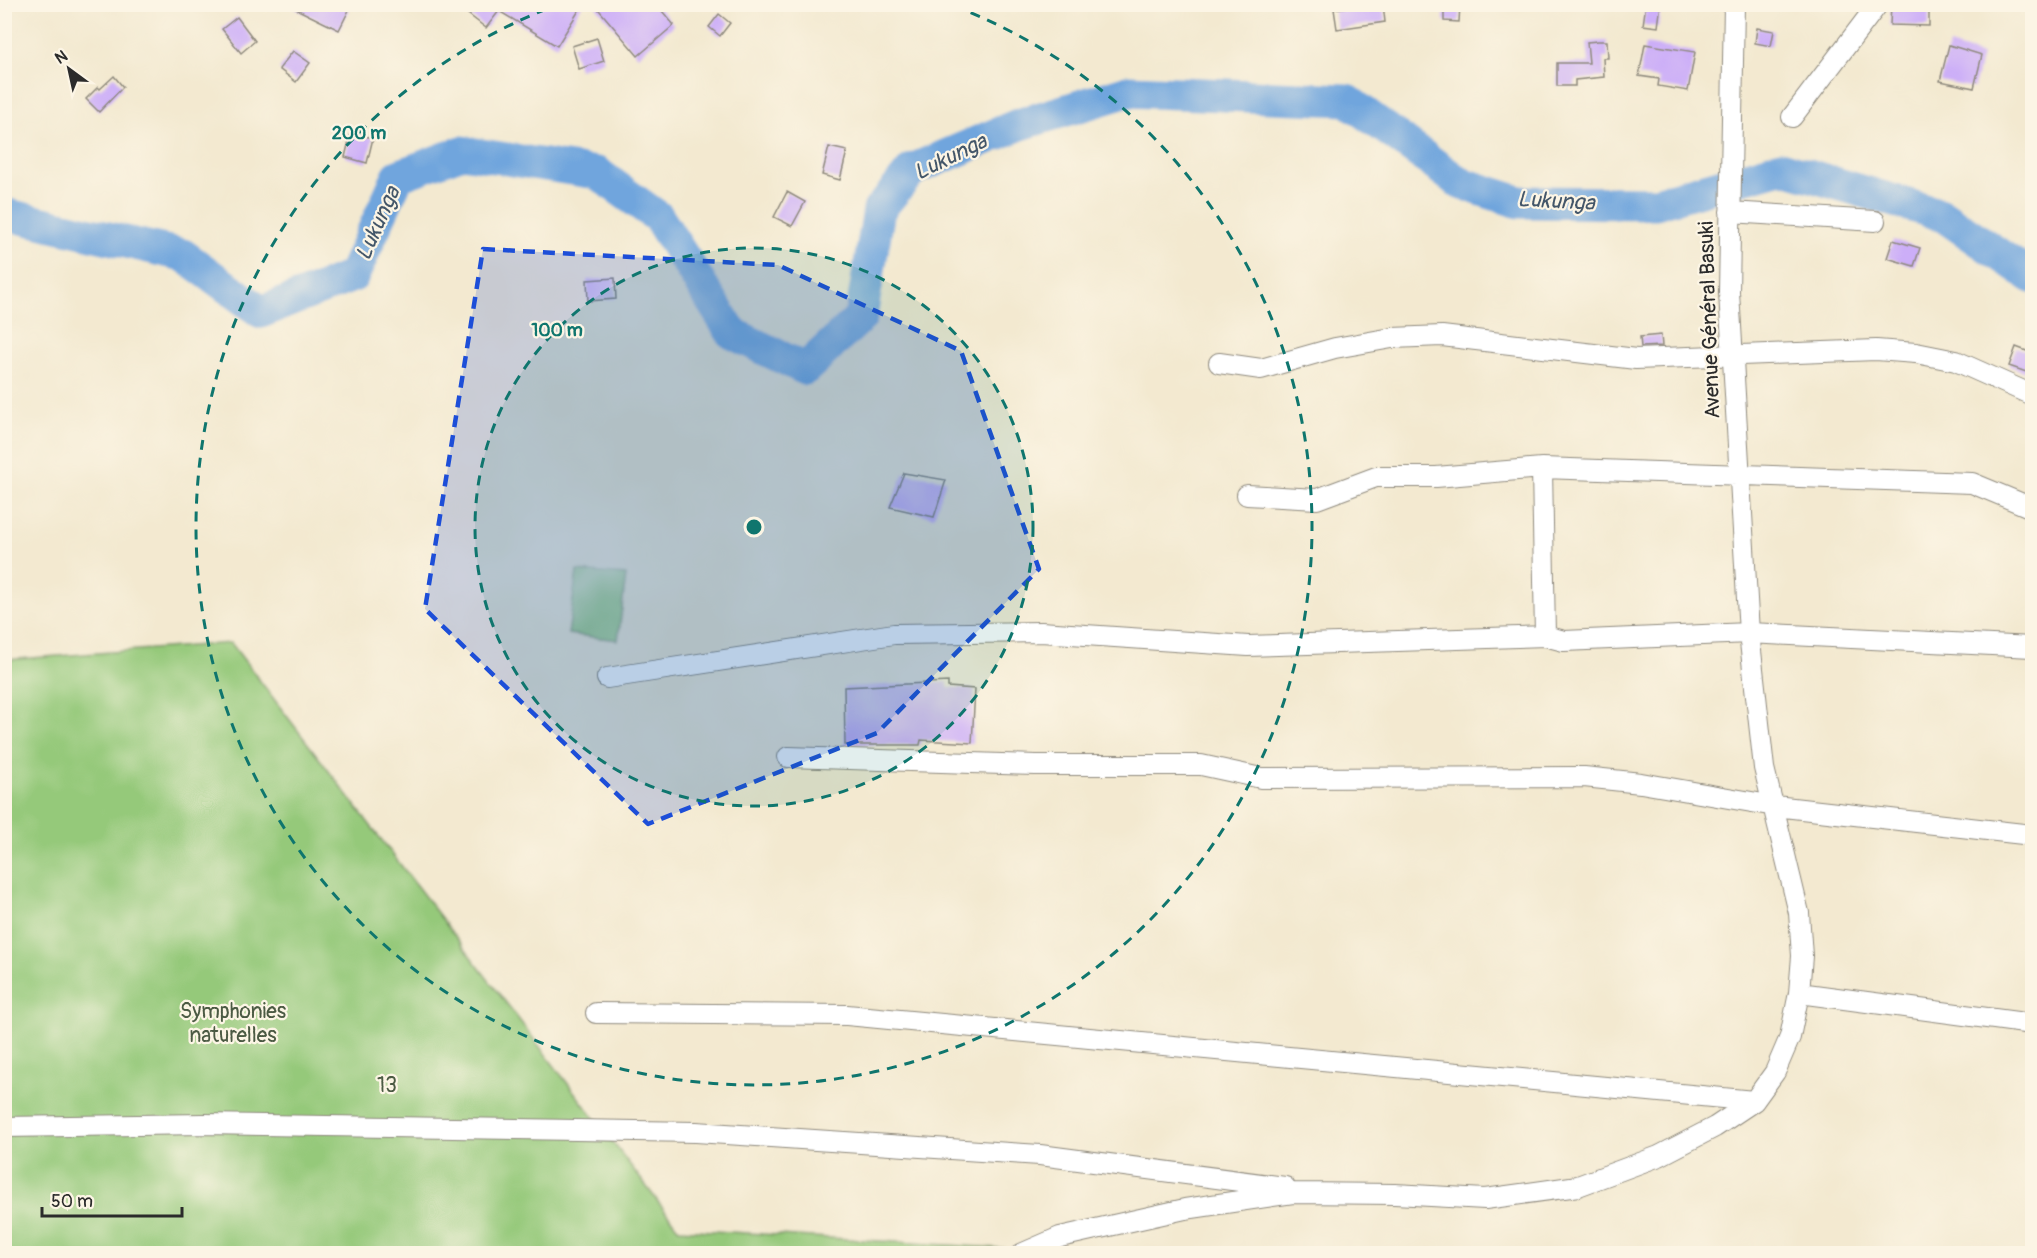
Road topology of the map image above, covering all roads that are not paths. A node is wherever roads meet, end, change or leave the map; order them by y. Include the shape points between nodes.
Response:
1 (1734, 4) edge
2 (1878, 4) edge
3 (1792, 117) dead end
4 (1730, 212) junction
5 (1875, 221) dead end
6 (1733, 356) junction
7 (1219, 363) dead end
8 (2032, 395) edge
9 (1542, 468) junction
10 (1740, 475) junction
11 (1247, 495) dead end
12 (2032, 508) edge
13 (1749, 633) junction
14 (1545, 636) junction
15 (2032, 647) edge
16 (608, 678) dead end
17 (788, 757) dead end
18 (1775, 806) junction
19 (2032, 835) edge
20 (1799, 993) junction
21 (596, 1013) dead end
22 (2032, 1024) edge
23 (1754, 1101) junction
24 (4, 1127) edge
25 (1332, 1193) junction
26 (1021, 1254) edge

1 - 4 street, Avenue Général Basuki
2 - 3 street
4 - 5 street
4 - 6 street, Avenue Général Basuki
6 - 7 street via 1636,359 1442,336 1392,338 1335,348 1261,369
6 - 8 street via 1876,350 1916,353 1956,361
6 - 10 street, Avenue Général Basuki
9 - 10 street
9 - 11 street via 1436,477 1376,477 1317,499
9 - 14 street
10 - 12 street via 1972,483
10 - 13 street, Avenue Général Basuki
13 - 14 street via 1564,641
13 - 15 street
13 - 18 street, Avenue Général Basuki via 1764,768
14 - 16 street via 1248,645 1041,632 894,634
17 - 18 street via 1201,765 1261,778 1584,777
18 - 19 street
18 - 20 street, Avenue Général Basuki via 1798,913 1802,956
20 - 22 street
20 - 23 street, Avenue Général Basuki via 1790,1037 1775,1072
21 - 23 street via 847,1015
23 - 25 street via 1659,1156 1578,1186 1485,1199
24 - 25 street via 204,1124 696,1132 1040,1155
25 - 26 street via 1293,1193 1185,1209 1060,1237

